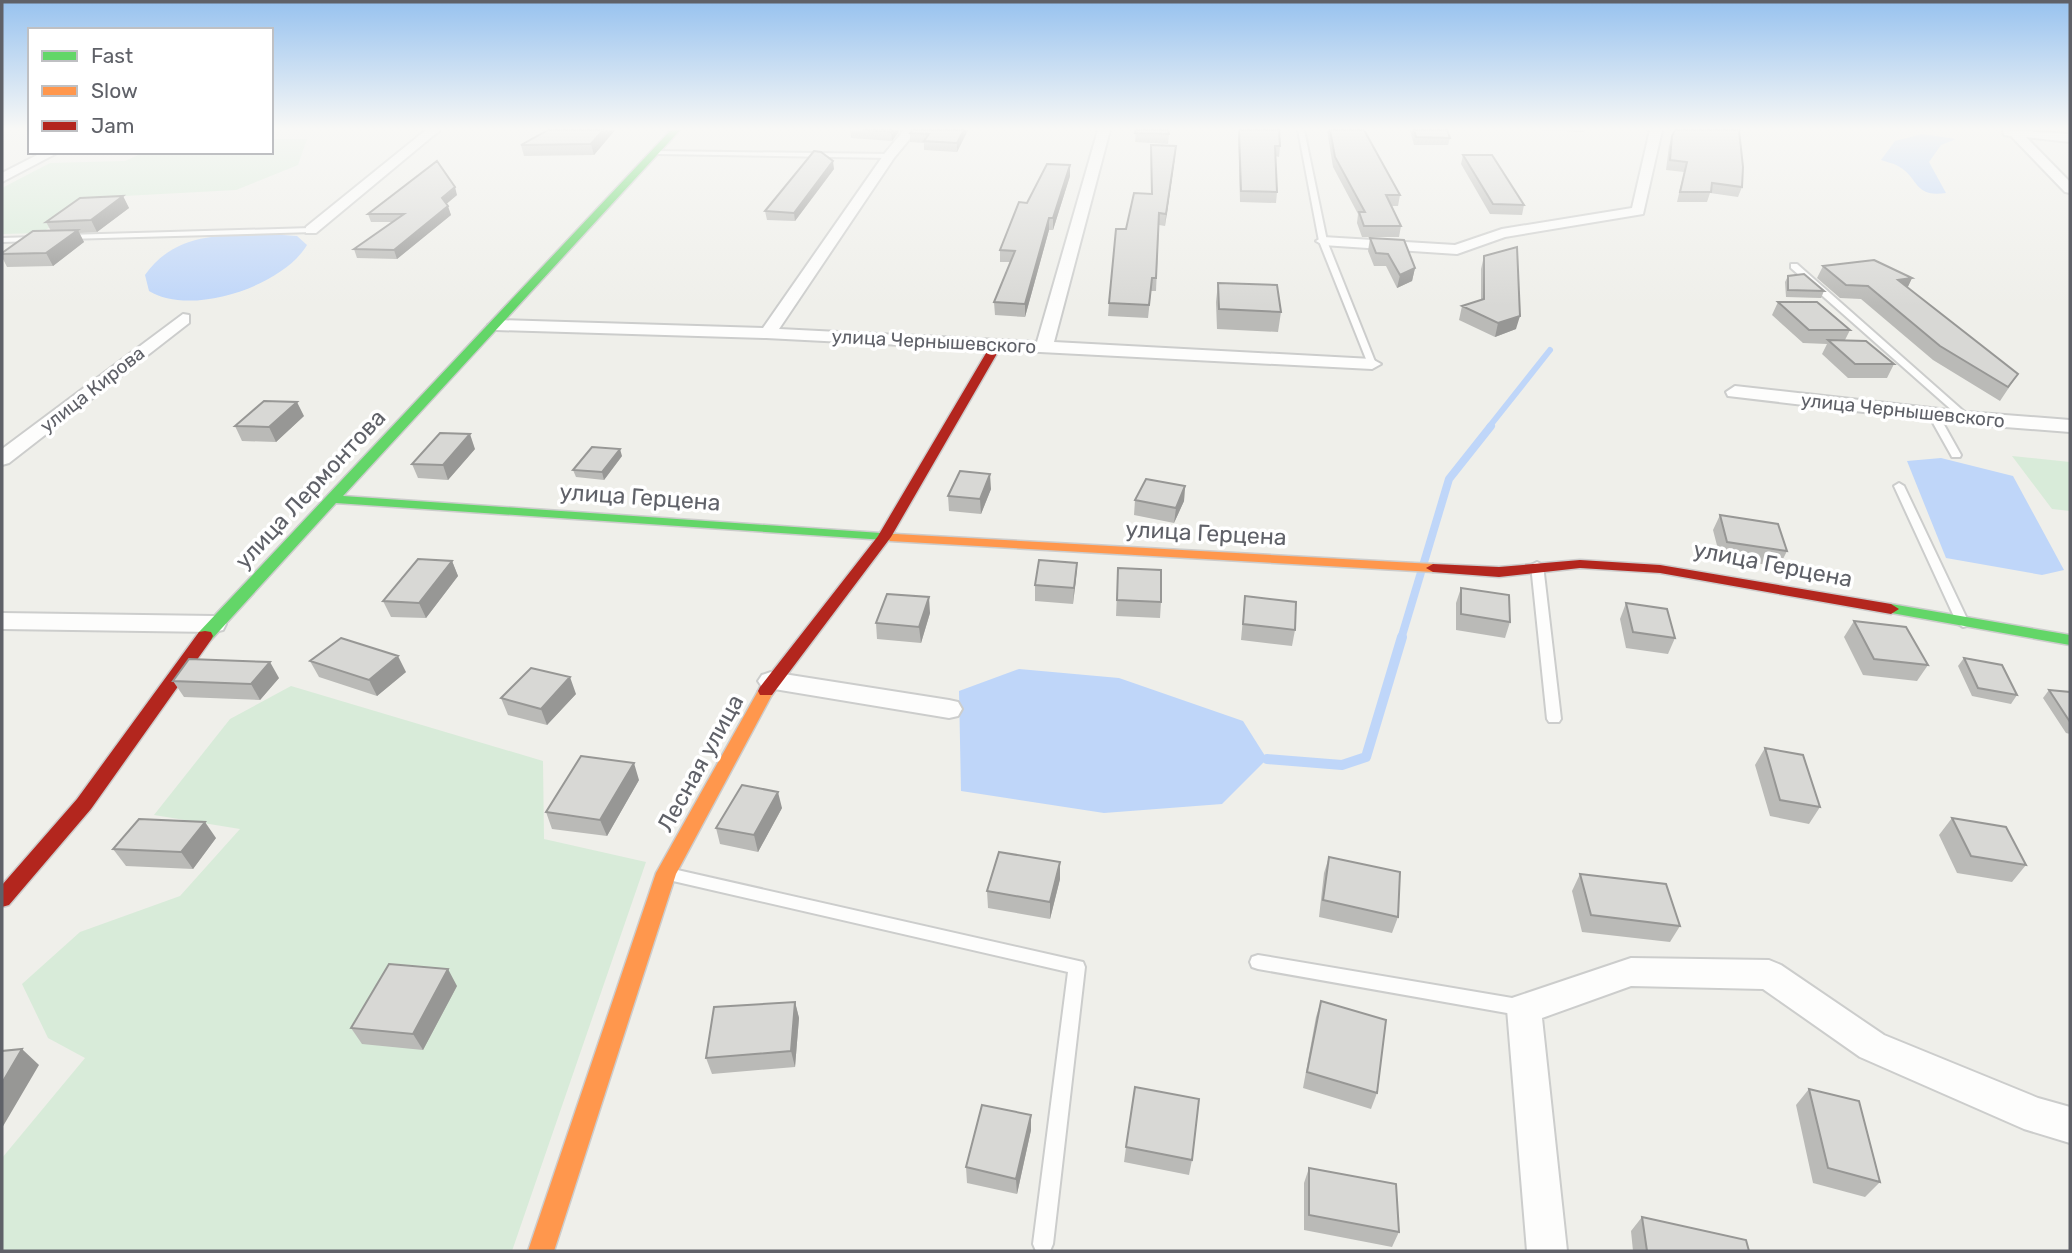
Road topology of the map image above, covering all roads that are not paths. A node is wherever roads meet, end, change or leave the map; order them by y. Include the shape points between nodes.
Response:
1 (362, 188) edge
2 (624, 188) edge
3 (867, 188) edge
4 (1088, 188) edge
5 (1313, 188) edge
6 (1642, 188) edge
7 (311, 230) joint
8 (53, 238) edge
9 (40, 239) edge
10 (2, 240) edge
11 (1323, 241) junction
12 (1794, 266) dead end
13 (183, 319) dead end
14 (496, 325) junction
15 (769, 330) junction
16 (996, 345) junction
17 (1044, 347) junction
18 (1372, 364) joint
19 (1735, 392) dead end
20 (1933, 414) junction
21 (1966, 418) junction
22 (2070, 426) edge
23 (1956, 455) dead end
24 (2, 459) edge
25 (1899, 486) dead end
26 (333, 499) junction
27 (884, 537) junction
28 (1537, 565) junction
29 (2, 621) edge
30 (1963, 623) junction
31 (214, 624) junction
32 (2070, 639) edge
33 (771, 681) junction
34 (948, 709) dead end
35 (1554, 719) dead end
36 (666, 873) junction
37 (2, 899) edge
38 (1258, 962) dead end
39 (1524, 1009) junction
40 (2070, 1125) edge
41 (1043, 1244) dead end
42 (541, 1251) edge
43 (1547, 1251) edge

1 - 7 street
2 - 14 street, улица Лермонтова
3 - 15 street
4 - 17 street
5 - 11 lane
6 - 11 street via 1637,211 1502,233 1457,250
7 - 8 lane
9 - 10 lane
11 - 18 lane
12 - 21 lane
13 - 24 street, улица Кирова
14 - 15 street, улица Чернышевского
14 - 26 street, улица Лермонтова
15 - 16 street, улица Чернышевского
16 - 17 street, улица Чернышевского
16 - 27 street, Лесная улица
17 - 18 street, улица Чернышевского
19 - 20 street, улица Чернышевского
20 - 21 street, улица Чернышевского
20 - 23 lane
21 - 22 street, улица Чернышевского
25 - 30 lane
26 - 27 street, улица Герцена
26 - 31 street, улица Лермонтова
27 - 28 street, улица Герцена via 1499,572
27 - 33 street, Лесная улица
28 - 30 street, улица Герцена via 1663,567
28 - 35 lane
29 - 31 street
30 - 32 street, улица Герцена
31 - 37 street, улица Лермонтова via 84,804
33 - 34 street
33 - 36 street, Лесная улица
36 - 41 lane via 1077,967
36 - 42 street, Лесная улица
38 - 39 lane
39 - 40 street via 1631,972 1769,975 1872,1046 2037,1116
39 - 43 street

